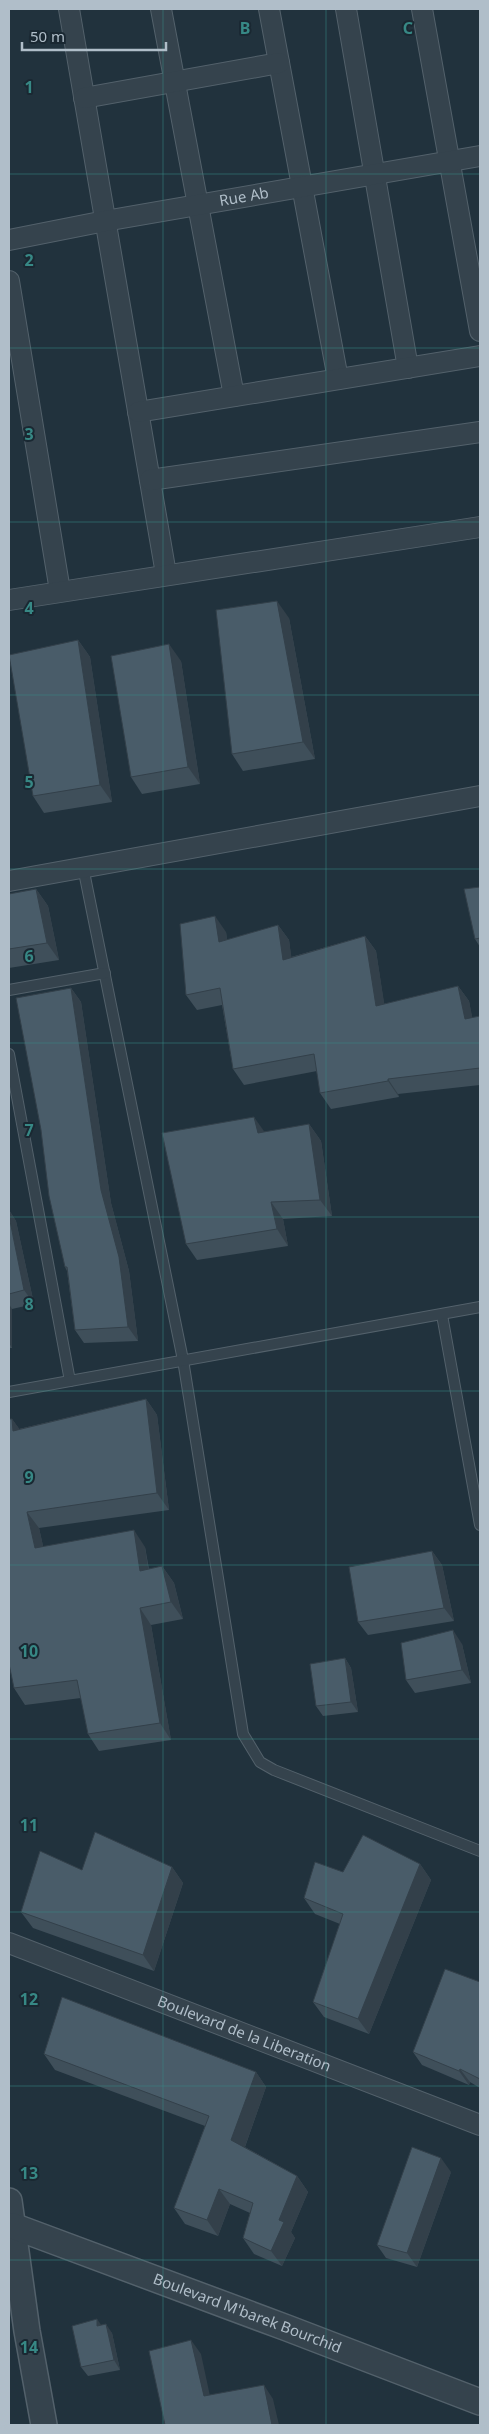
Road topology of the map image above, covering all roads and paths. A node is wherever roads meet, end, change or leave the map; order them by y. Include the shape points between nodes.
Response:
1 (69, 9) edge
2 (161, 9) edge
3 (268, 9) edge
4 (346, 9) edge
5 (422, 9) edge
6 (279, 63) junction
7 (174, 82) junction
8 (84, 98) junction
9 (480, 156) edge
10 (449, 161) junction
11 (373, 174) junction
12 (302, 187) junction
13 (196, 205) junction
14 (106, 221) junction
15 (9, 240) edge
16 (9, 281) edge
17 (480, 331) edge
18 (480, 356) edge
19 (408, 368) junction
20 (338, 379) junction
21 (234, 396) junction
22 (138, 412) junction
23 (480, 432) edge
24 (150, 480) junction
25 (480, 527) edge
26 (166, 574) junction
27 (60, 591) junction
28 (9, 600) edge
29 (480, 796) edge
30 (83, 866) junction
31 (9, 881) edge
32 (105, 972) junction
33 (9, 990) edge
34 (9, 1054) edge
35 (480, 1307) edge
36 (442, 1315) junction
37 (183, 1360) junction
38 (70, 1380) junction
39 (9, 1392) edge
40 (480, 1525) edge
41 (480, 1851) edge
42 (9, 1943) edge
43 (480, 2125) edge
44 (9, 2201) edge
45 (13, 2226) junction
46 (480, 2402) edge
47 (44, 2425) edge

1 - 8 street
2 - 7 street
3 - 6 street
4 - 11 street
5 - 10 street
6 - 7 street
6 - 12 street
7 - 8 street
7 - 13 street
8 - 14 street
9 - 10 street, Rue Ab
10 - 11 street, Rue Ab
10 - 17 street
11 - 12 street, Rue Ab
11 - 19 street
12 - 13 street, Rue Ab
12 - 20 street
13 - 14 street, Rue Ab
13 - 21 street
14 - 15 street, Rue Ab
14 - 22 street
16 - 27 street
18 - 19 street
19 - 20 street
20 - 21 street
21 - 22 street
22 - 24 street
23 - 24 street
24 - 26 street
25 - 26 street
26 - 27 street
27 - 28 street
29 - 30 street
30 - 31 street
30 - 32 lane
32 - 33 lane
32 - 37 lane
34 - 38 lane
35 - 36 lane
36 - 37 lane
36 - 40 lane
37 - 38 lane
37 - 41 lane via 243,1734 252,1752 260,1762 274,1770
38 - 39 lane
42 - 43 street, Boulevard de la Liberation
44 - 45 street
45 - 46 street, Boulevard M'barek Bourchid
45 - 47 street

